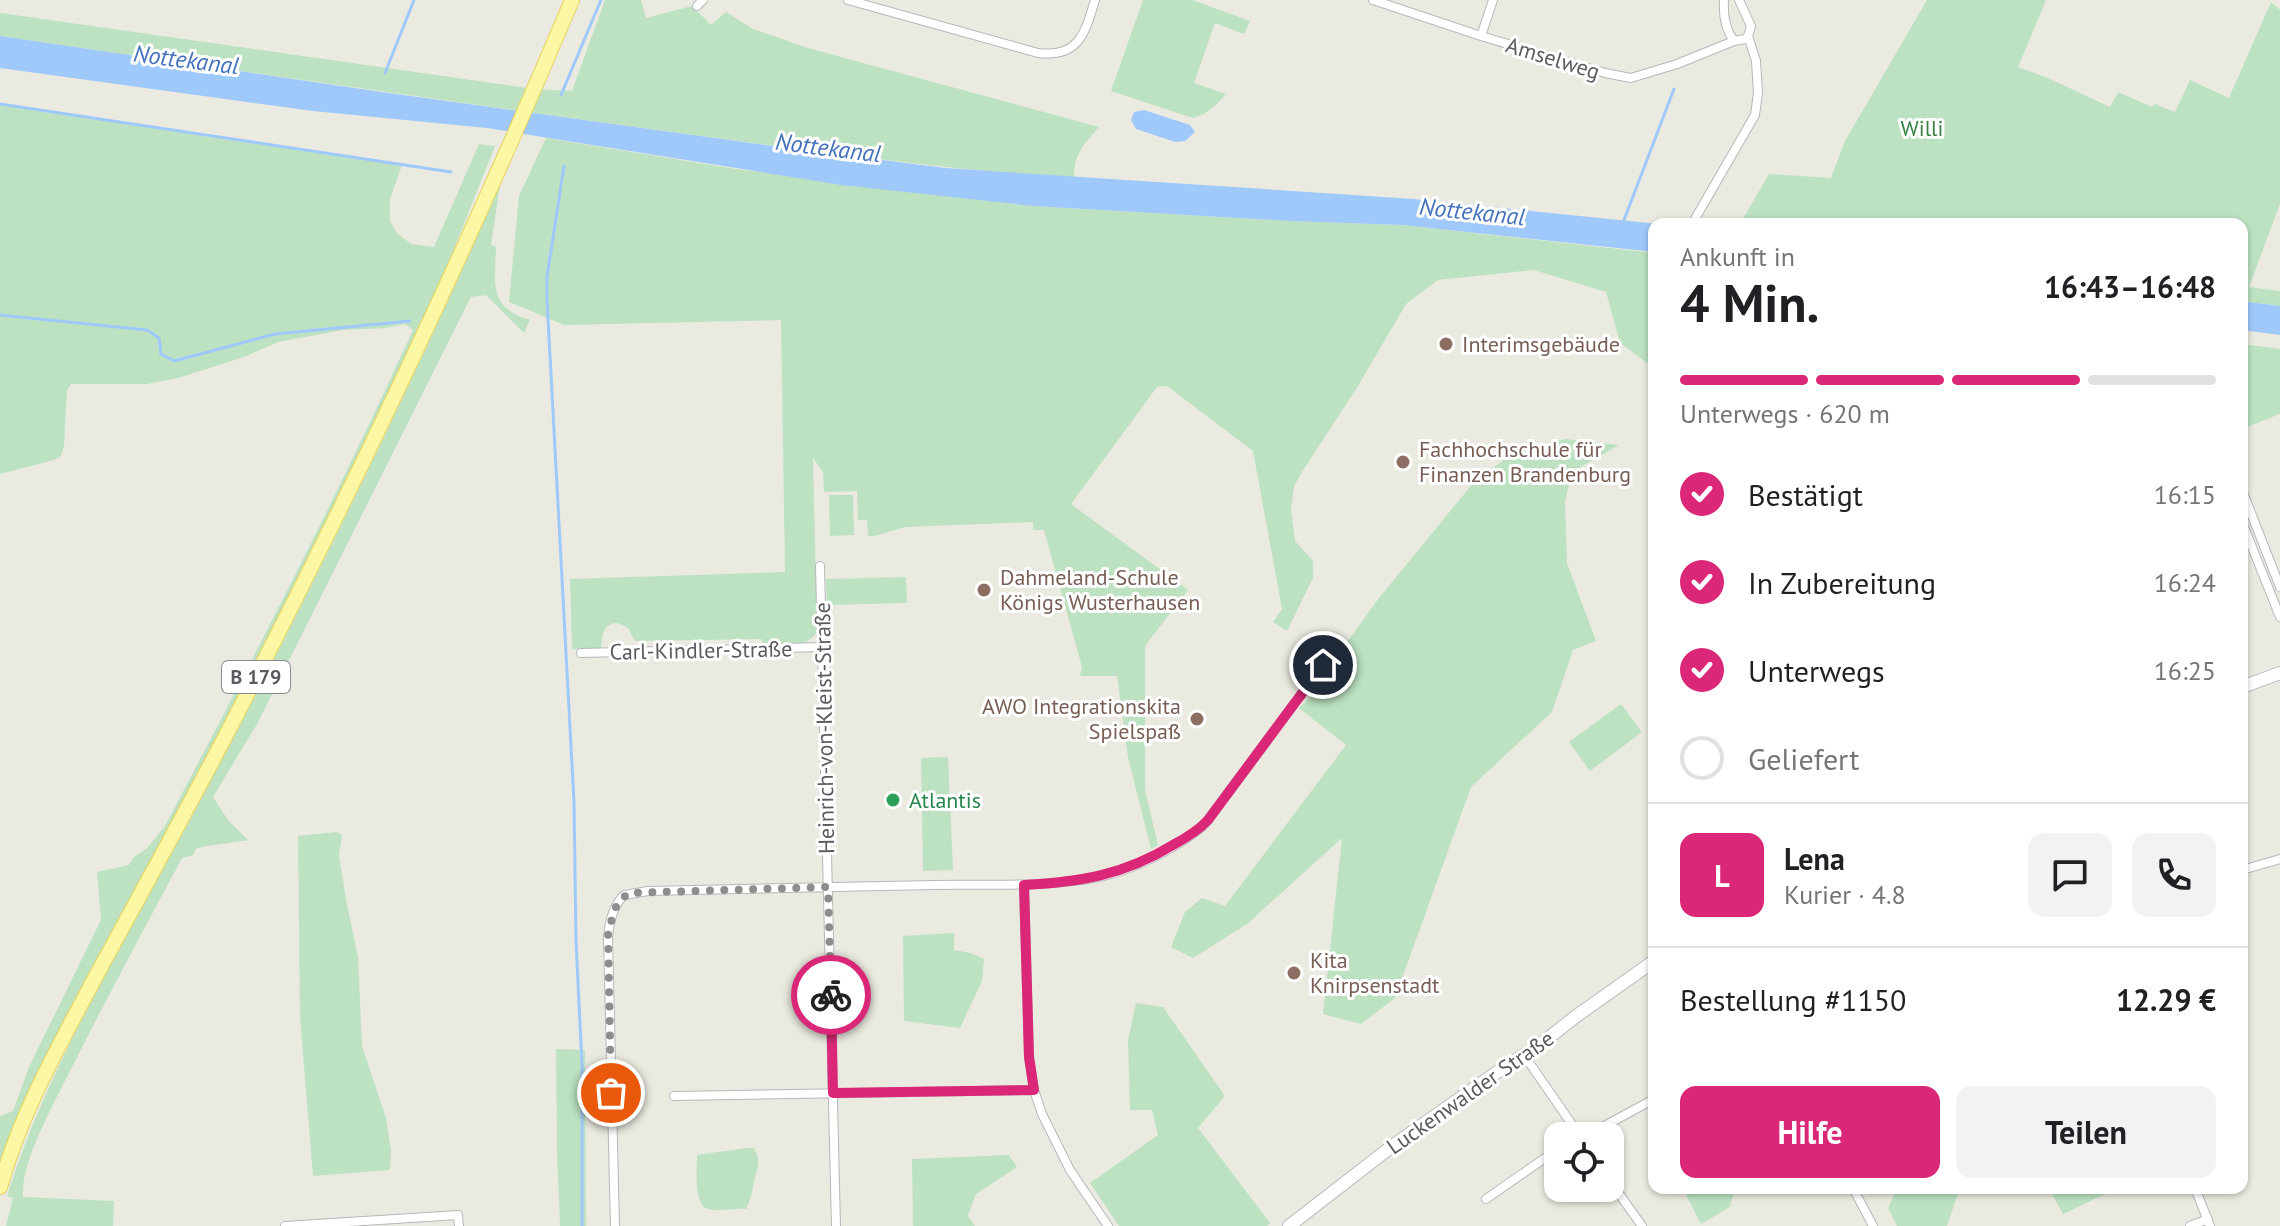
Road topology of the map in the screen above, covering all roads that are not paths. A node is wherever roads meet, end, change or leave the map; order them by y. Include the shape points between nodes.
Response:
1 (572, 0) edge
2 (848, 0) edge
3 (1095, 0) edge
4 (1373, 0) edge
5 (1493, 0) edge
6 (1724, 0) edge
7 (1739, 0) edge
8 (876, 3) edge
9 (1481, 36) junction
10 (1748, 36) junction
11 (1734, 41) junction
12 (1695, 218) edge
13 (2248, 505) edge
14 (2248, 537) edge
15 (820, 566) dead end
16 (2280, 587) edge
17 (2280, 617) edge
18 (822, 647) junction
19 (581, 653) dead end
20 (1323, 665) dead end
21 (2280, 673) edge
22 (2248, 685) edge
23 (2280, 859) edge
24 (2248, 868) edge
25 (1024, 885) junction
26 (828, 887) junction
27 (1648, 965) edge
28 (1524, 1055) junction
29 (1034, 1090) junction
30 (833, 1093) junction
31 (674, 1096) dead end
32 (1648, 1102) edge
33 (1570, 1122) edge
34 (1608, 1122) edge
35 (1544, 1159) edge
36 (0, 1187) edge
37 (1856, 1194) edge
38 (2197, 1194) edge
39 (1486, 1199) dead end
40 (1624, 1201) edge
41 (2209, 1223) edge
42 (285, 1226) edge
43 (459, 1226) edge
44 (615, 1226) edge
45 (836, 1226) edge
46 (1108, 1226) edge
47 (1289, 1226) edge
48 (1642, 1226) edge
49 (1873, 1226) edge
50 (2190, 1226) edge

1 - 36 main road, B 179 via 371,444 251,687 55,1055
2 - 8 street
3 - 8 street via 1085,33 1065,52 1053,55
4 - 9 street, Amselweg
5 - 9 street
6 - 11 street via 1725,22
7 - 10 street via 1751,26
9 - 11 street, Amselweg via 1631,78
10 - 11 street, Amselweg
10 - 12 street via 1756,61 1755,115
13 - 16 street
14 - 17 street
15 - 18 street, Heinrich-von-Kleist-Straße
18 - 19 street, Carl-Kindler-Straße
18 - 26 street, Heinrich-von-Kleist-Straße
20 - 25 street via 1197,830 1130,868
21 - 22 main road
23 - 24 street
25 - 26 street
25 - 29 street
26 - 30 street, Heinrich-von-Kleist-Straße
26 - 44 street via 638,891 620,899 608,938
27 - 28 main road, Luckenwalder Straße
28 - 33 street
28 - 47 main road, Luckenwalder Straße via 1397,1142
29 - 30 street
29 - 46 street via 1070,1170
30 - 31 street
30 - 45 street, Heinrich-von-Kleist-Straße
32 - 34 street
35 - 39 street
37 - 49 street
38 - 41 street
40 - 48 street
41 - 50 street
42 - 43 street via 458,1215

